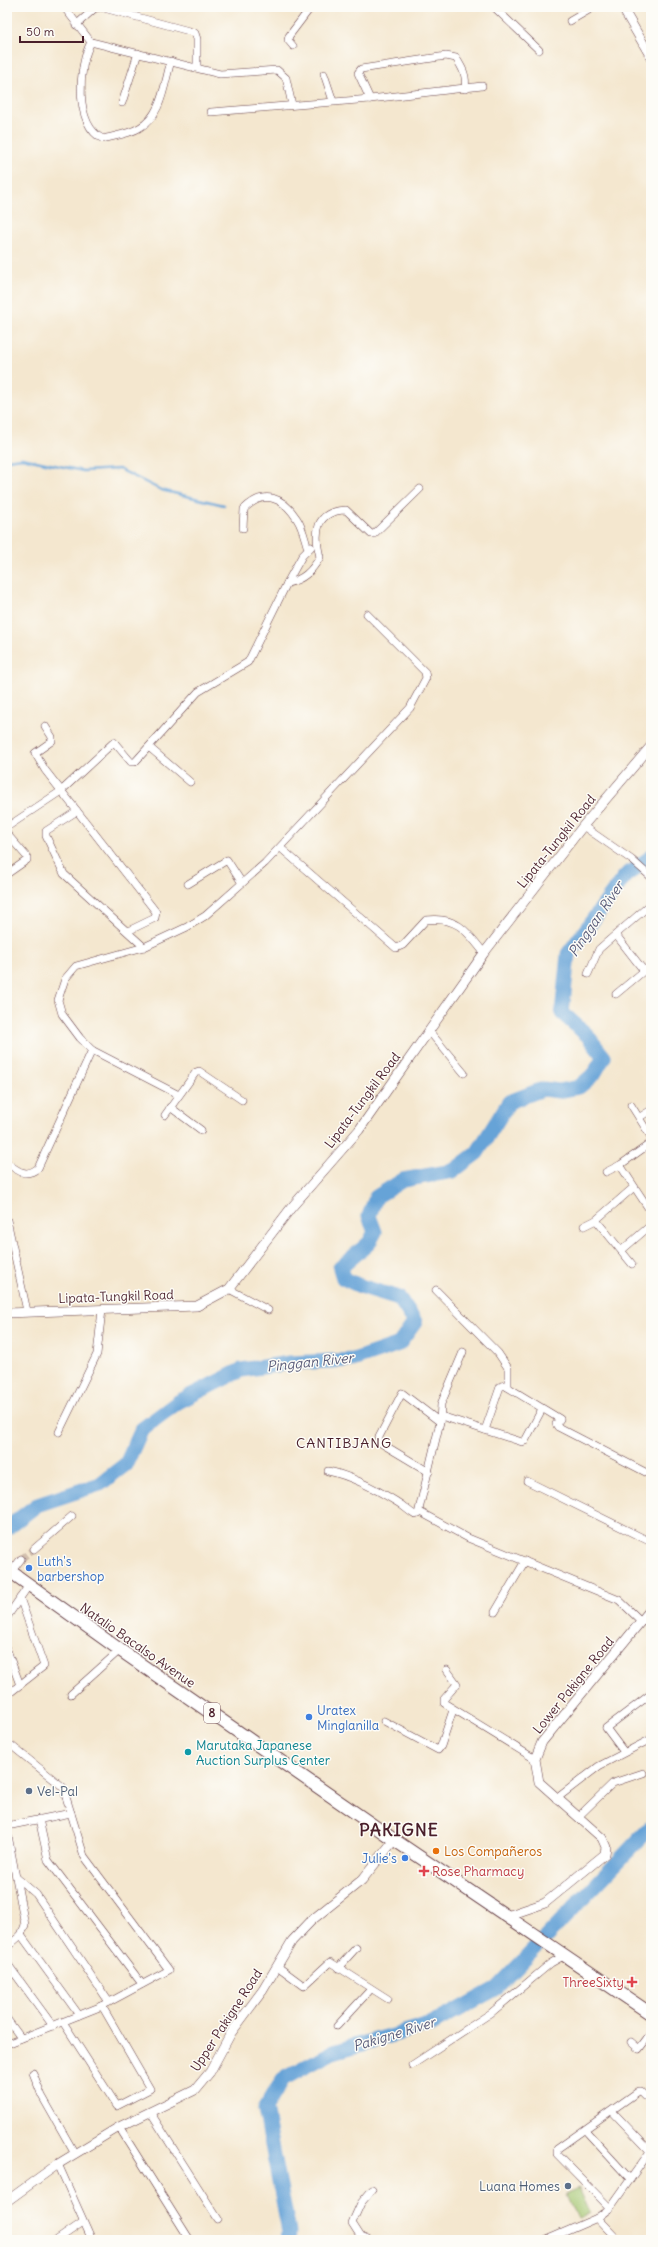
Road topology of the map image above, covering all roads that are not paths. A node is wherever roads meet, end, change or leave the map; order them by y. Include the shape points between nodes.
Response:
1 (311, 7) edge
2 (494, 7) edge
3 (594, 7) edge
4 (622, 7) edge
5 (65, 8) edge
6 (570, 21) dead end
7 (76, 25) junction
8 (91, 42) junction
9 (293, 46) dead end
10 (539, 50) dead end
11 (138, 53) junction
12 (651, 57) edge
13 (171, 61) junction
14 (197, 67) junction
15 (324, 74) dead end
16 (482, 86) dead end
17 (465, 89) junction
18 (370, 99) junction
19 (333, 101) junction
20 (122, 103) dead end
21 (292, 105) junction
22 (210, 112) dead end
23 (420, 489) dead end
24 (243, 528) dead end
25 (316, 541) junction
26 (308, 549) junction
27 (288, 583) junction
28 (367, 614) dead end
29 (45, 726) dead end
30 (651, 746) edge
31 (150, 748) junction
32 (190, 782) dead end
33 (61, 791) junction
34 (77, 811) junction
35 (583, 826) junction
36 (7, 827) edge
37 (7, 834) edge
38 (283, 850) dead end
39 (7, 874) edge
40 (650, 876) edge
41 (242, 883) junction
42 (188, 884) dead end
43 (651, 904) edge
44 (128, 931) junction
45 (616, 935) junction
46 (144, 947) junction
47 (484, 953) junction
48 (651, 965) edge
49 (644, 971) junction
50 (588, 974) dead end
51 (616, 994) dead end
52 (429, 1031) junction
53 (92, 1050) junction
54 (464, 1073) dead end
55 (179, 1095) junction
56 (242, 1100) dead end
57 (631, 1105) dead end
58 (170, 1107) junction
59 (651, 1110) edge
60 (165, 1115) dead end
61 (640, 1117) junction
62 (201, 1130) dead end
63 (651, 1137) edge
64 (651, 1143) edge
65 (7, 1163) edge
66 (620, 1165) junction
67 (606, 1172) dead end
68 (634, 1187) junction
69 (651, 1212) edge
70 (7, 1220) edge
71 (596, 1220) junction
72 (651, 1225) edge
73 (584, 1226) dead end
74 (622, 1250) junction
75 (632, 1264) dead end
76 (229, 1289) junction
77 (436, 1290) dead end
78 (102, 1310) junction
79 (268, 1310) dead end
80 (27, 1311) junction
81 (7, 1313) edge
82 (463, 1352) dead end
83 (508, 1387) junction
84 (542, 1409) junction
85 (440, 1419) junction
86 (485, 1430) junction
87 (59, 1432) dead end
88 (328, 1471) dead end
89 (429, 1472) junction
90 (651, 1475) edge
91 (527, 1481) dead end
92 (420, 1512) junction
93 (72, 1516) dead end
94 (651, 1542) edge
95 (34, 1549) tunnel mouth
96 (21, 1560) tunnel mouth
97 (525, 1561) junction
98 (9, 1570) edge
99 (29, 1585) junction
100 (20, 1598) junction
101 (651, 1609) edge
102 (495, 1612) dead end
103 (7, 1617) edge
104 (641, 1620) junction
105 (7, 1650) edge
106 (120, 1650) junction
107 (447, 1670) dead end
108 (20, 1685) junction
109 (71, 1694) dead end
110 (651, 1694) edge
111 (7, 1695) edge
112 (453, 1710) junction
113 (384, 1720) dead end
114 (651, 1739) edge
115 (7, 1742) edge
116 (624, 1752) junction
117 (534, 1759) junction
118 (643, 1773) dead end
119 (556, 1799) junction
120 (71, 1813) junction
121 (578, 1817) junction
122 (39, 1820) junction
123 (7, 1826) edge
124 (7, 1830) edge
125 (394, 1840) junction
126 (17, 1878) junction
127 (508, 1916) junction
128 (21, 1935) junction
129 (7, 1948) edge
130 (356, 1948) dead end
131 (561, 1952) junction
132 (7, 1963) edge
133 (277, 1966) junction
134 (338, 1968) junction
135 (142, 1984) junction
136 (371, 1989) junction
137 (388, 1999) dead end
138 (109, 2002) junction
139 (102, 2006) junction
140 (651, 2014) edge
141 (79, 2015) junction
142 (7, 2019) edge
143 (62, 2022) junction
144 (53, 2026) junction
145 (337, 2026) dead end
146 (651, 2033) edge
147 (21, 2038) junction
148 (631, 2042) dead end
149 (7, 2044) edge
150 (412, 2065) dead end
151 (33, 2073) dead end
152 (651, 2101) edge
153 (612, 2111) junction
154 (150, 2112) junction
155 (119, 2127) junction
156 (585, 2130) junction
157 (650, 2151) edge
158 (75, 2154) junction
159 (58, 2164) junction
160 (630, 2179) junction
161 (372, 2190) dead end
162 (7, 2201) edge
163 (610, 2208) junction
164 (597, 2218) junction
165 (218, 2219) dead end
166 (83, 2222) junction
167 (562, 2237) edge
168 (57, 2240) edge
169 (92, 2240) edge
170 (190, 2240) edge
171 (368, 2240) edge
172 (546, 2240) edge
173 (618, 2240) edge

1 - 9 street via 289,36 288,40
2 - 10 street
3 - 6 street
4 - 12 street
5 - 7 street
7 - 8 street
7 - 14 street via 100,7 195,33
8 - 11 street
8 - 13 street via 84,55 80,88 89,125 95,135 103,139 138,129 152,119
11 - 13 street
11 - 20 street
13 - 14 street
14 - 21 street via 220,74 277,70 286,78
15 - 19 street
16 - 17 street
17 - 18 street
17 - 18 street via 467,80 464,71 456,58 446,56 361,69 358,72
18 - 19 street
19 - 21 street
21 - 22 street
23 - 25 street via 374,534 346,510 329,512 321,520
24 - 26 street via 244,509 253,500 267,496 280,500 298,520
25 - 26 street
25 - 27 street via 320,557 314,569 299,581
26 - 27 street
27 - 31 street via 248,662 198,692
28 - 41 street via 424,670 426,678 410,708 275,853
29 - 33 street via 52,741 35,753
30 - 35 street, Lipata-Tungkil Road
31 - 32 street
31 - 33 street via 133,762 114,742
33 - 34 street
33 - 36 street
34 - 44 street via 156,912 155,918
34 - 44 street via 47,828 46,836 64,874
35 - 40 street
35 - 47 street, Lipata-Tungkil Road
37 - 39 street via 27,860
38 - 47 street via 396,948 403,945 426,920 444,919 464,928
41 - 42 street via 226,860
41 - 46 street via 205,916
43 - 45 street
44 - 46 street
45 - 49 street
45 - 50 street via 600,949
46 - 53 street via 76,966 65,979 58,1000 62,1014
47 - 52 street, Lipata-Tungkil Road
48 - 49 street
49 - 51 street
52 - 54 street
52 - 76 street, Lipata-Tungkil Road via 359,1130 291,1208
53 - 55 street
53 - 65 street via 38,1168 30,1174 25,1174
55 - 56 street via 199,1071
55 - 58 street
57 - 61 street
58 - 60 street
58 - 62 street
59 - 61 street
61 - 63 street
64 - 66 street
66 - 67 street
66 - 68 street
68 - 69 street
68 - 71 street
70 - 80 street
71 - 73 street
71 - 74 street
72 - 74 street
74 - 75 street
76 - 78 street, Lipata-Tungkil Road via 197,1306
76 - 79 street
77 - 83 street via 488,1341 503,1360 510,1374
78 - 80 street, Lipata-Tungkil Road
78 - 87 street via 98,1354
80 - 81 street, Lipata-Tungkil Road
82 - 85 street via 441,1404
83 - 84 street
83 - 86 street via 500,1387
84 - 86 street via 524,1442
84 - 90 street via 560,1419 556,1424 558,1427
85 - 86 street
85 - 89 street
85 - 89 street via 401,1393 378,1439
88 - 92 street via 344,1474 374,1489 415,1515
89 - 92 street
91 - 94 street
92 - 97 street via 468,1538
93 - 95 street
96 - 98 street
97 - 102 street
97 - 104 street via 619,1600
98 - 99 highway, Natalio Bacalso Avenue / 8
99 - 100 street
99 - 106 highway, Natalio Bacalso Avenue / 8
100 - 103 street
100 - 108 street via 44,1666
101 - 104 street, Lower Pakigne Road
104 - 117 street, Lower Pakigne Road via 542,1742
105 - 108 street
106 - 109 street
106 - 125 highway, Natalio Bacalso Avenue / 8
107 - 112 street via 457,1684 443,1701
108 - 111 street
110 - 116 street via 606,1728
112 - 113 street via 438,1750
112 - 117 street
114 - 116 street
115 - 120 street via 63,1787
116 - 119 street via 599,1766
117 - 119 street via 539,1782
118 - 121 street via 613,1783
119 - 121 street
120 - 122 street
120 - 135 street via 84,1856 169,1970
121 - 127 street via 602,1838 606,1847 605,1854 545,1903
122 - 123 street
122 - 135 street via 48,1860
124 - 126 street
125 - 127 highway, Natalio Bacalso Avenue / 8
125 - 133 street, Upper Pakigne Road via 362,1880 312,1920 292,1941
126 - 128 street via 25,1925
126 - 138 street via 36,1894
127 - 131 highway, Natalio Bacalso Avenue / 8
128 - 129 street
128 - 141 street
130 - 134 street
131 - 140 highway, Natalio Bacalso Avenue / 8
131 - 150 street via 491,2013
132 - 144 street
133 - 134 street via 302,1986 327,1963 330,1962
133 - 154 street, Upper Pakigne Road via 263,1990 231,2033 210,2072 195,2090
134 - 136 street
135 - 138 street
136 - 137 street
136 - 145 street
138 - 139 street
139 - 141 street
139 - 143 street via 150,2089 117,2106
141 - 143 street
142 - 147 street
143 - 144 street
144 - 147 street
146 - 148 street via 639,2048
147 - 149 street
151 - 158 street via 42,2096
152 - 153 street via 640,2090
153 - 156 street
153 - 157 street
154 - 155 street, Upper Pakigne Road
154 - 165 street
155 - 158 street, Upper Pakigne Road
155 - 170 street
156 - 160 street
156 - 163 street via 557,2149 557,2152
157 - 160 street
158 - 159 street, Upper Pakigne Road
159 - 162 street, Upper Pakigne Road
159 - 166 street
160 - 163 street
161 - 171 street via 361,2203 352,2223 361,2237
163 - 164 street
164 - 167 street
164 - 173 street
166 - 168 street
166 - 169 street
167 - 172 street

